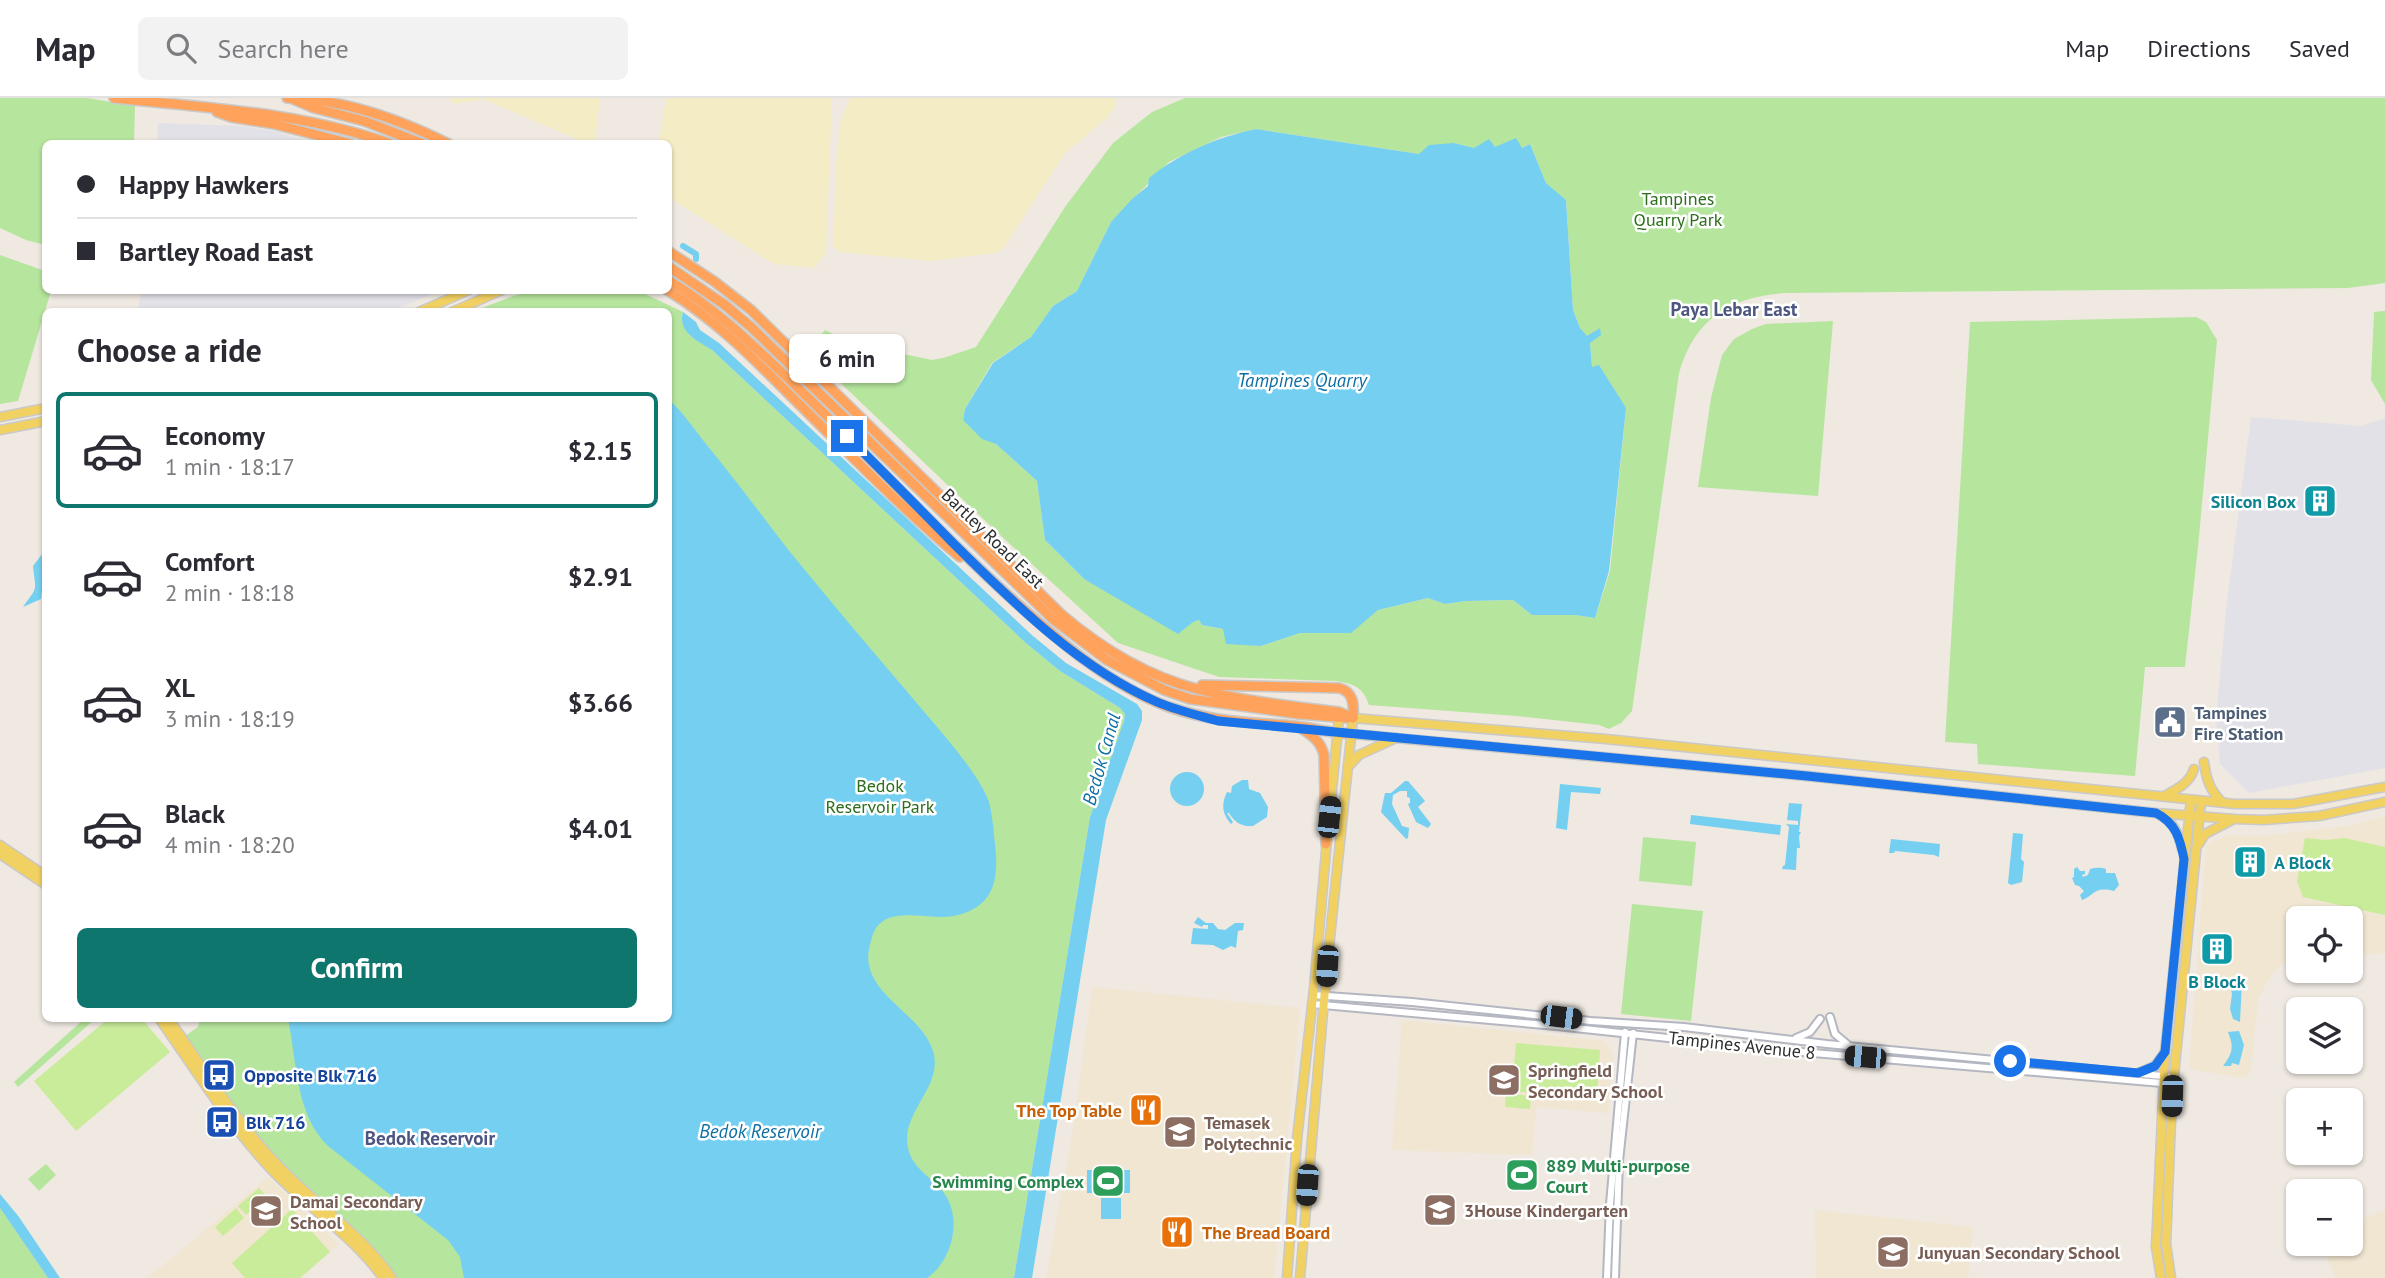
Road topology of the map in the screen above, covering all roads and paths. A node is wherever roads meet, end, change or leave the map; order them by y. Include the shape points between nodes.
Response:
1 (114, 98) edge
2 (289, 98) edge
3 (206, 108) junction
4 (336, 140) edge
5 (378, 140) edge
6 (413, 140) edge
7 (441, 140) edge
8 (672, 254) edge
9 (672, 269) edge
10 (672, 282) edge
11 (672, 293) edge
12 (460, 294) edge
13 (493, 294) edge
14 (428, 308) edge
15 (461, 308) edge
16 (42, 409) edge
17 (0, 417) edge
18 (42, 422) edge
19 (0, 430) edge
20 (976, 568) junction
21 (1134, 664) junction
22 (1339, 718) junction
23 (1353, 718) junction
24 (1297, 727) junction
25 (1337, 733) junction
26 (1352, 734) junction
27 (1396, 738) junction
28 (2204, 762) dead end
29 (1348, 768) junction
30 (2194, 769) dead end
31 (2385, 788) edge
32 (2164, 796) junction
33 (2196, 800) junction
34 (2222, 802) junction
35 (2385, 802) edge
36 (2156, 813) junction
37 (2189, 816) junction
38 (2200, 816) junction
39 (2235, 819) junction
40 (1326, 844) junction
41 (0, 845) edge
42 (2196, 850) junction
43 (0, 854) edge
44 (2184, 859) junction
45 (42, 873) edge
46 (42, 882) edge
47 (1316, 951) junction
48 (1329, 952) junction
49 (1325, 995) junction
50 (1312, 1000) junction
51 (1412, 1002) junction
52 (1324, 1005) junction
53 (1412, 1012) junction
54 (1830, 1017) dead end
55 (1820, 1019) dead end
56 (162, 1022) edge
57 (172, 1022) edge
58 (1630, 1023) junction
59 (1629, 1034) junction
60 (1791, 1040) junction
61 (1850, 1046) junction
62 (2165, 1052) junction
63 (2138, 1073) junction
64 (2168, 1080) junction
65 (1297, 1139) junction
66 (1311, 1140) junction
67 (383, 1278) edge
68 (392, 1278) edge
69 (1287, 1278) edge
70 (1300, 1278) edge
71 (1607, 1278) edge
72 (1615, 1278) edge
73 (2161, 1278) edge
74 (2171, 1278) edge

1 - 3 highway
2 - 6 highway
2 - 7 highway via 335,103
3 - 4 highway
3 - 5 highway via 330,125
8 - 21 highway via 751,310 1062,615
9 - 22 highway, Bartley Road East via 751,327 1054,620 1107,660 1190,699
10 - 20 highway, Bartley Road East via 745,337
11 - 20 highway via 739,345 926,527
12 - 14 main road
13 - 15 main road
16 - 17 main road
18 - 19 main road
20 - 24 highway, Bartley Road East via 1078,656 1155,701 1218,721
21 - 23 highway via 1194,689
21 - 23 highway via 1211,687 1339,688 1352,699
22 - 23 highway, Bartley Road East
22 - 25 main road
23 - 26 main road
23 - 32 main road via 1606,738
24 - 25 highway, Bartley Road East
24 - 40 highway via 1314,736 1324,755
25 - 26 highway, Bartley Road East
25 - 40 main road
26 - 27 main road
26 - 29 main road
27 - 29 main road via 1359,755
27 - 36 main road
28 - 34 main road via 2207,780
29 - 48 main road
30 - 32 main road via 2191,778
31 - 34 main road via 2293,804
32 - 33 main road
33 - 34 main road
33 - 37 main road
33 - 38 main road
35 - 39 main road via 2319,816
36 - 37 main road
36 - 44 main road via 2175,830
37 - 38 main road
37 - 44 main road
38 - 39 main road
38 - 42 main road
39 - 42 main road via 2204,834
40 - 47 main road
41 - 45 main road
42 - 64 main road
43 - 46 main road
44 - 62 main road
47 - 48 main road via 1322,955
47 - 50 main road
48 - 49 main road
49 - 50 street, Tampines Avenue 8
49 - 51 street, Tampines Avenue 8
49 - 52 main road
50 - 52 street, Tampines Avenue 8
50 - 65 main road
51 - 53 street
51 - 58 street, Tampines Avenue 8
52 - 53 street, Tampines Avenue 8
52 - 66 main road
53 - 59 street, Tampines Avenue 8
54 - 61 street via 1835,1034
55 - 60 street via 1806,1035
56 - 67 main road via 255,1151
57 - 68 main road via 274,1162 370,1251
58 - 59 street
58 - 60 street, Tampines Avenue 8
59 - 64 street, Tampines Avenue 8
59 - 71 street via 1610,1204
59 - 72 street
60 - 61 street, Tampines Avenue 8
61 - 63 street, Tampines Avenue 8
62 - 63 main road via 2155,1066
62 - 64 main road
63 - 64 street, Tampines Avenue 8
64 - 73 main road via 2156,1248
64 - 74 main road via 2166,1244
65 - 66 main road
65 - 69 main road
66 - 70 main road

